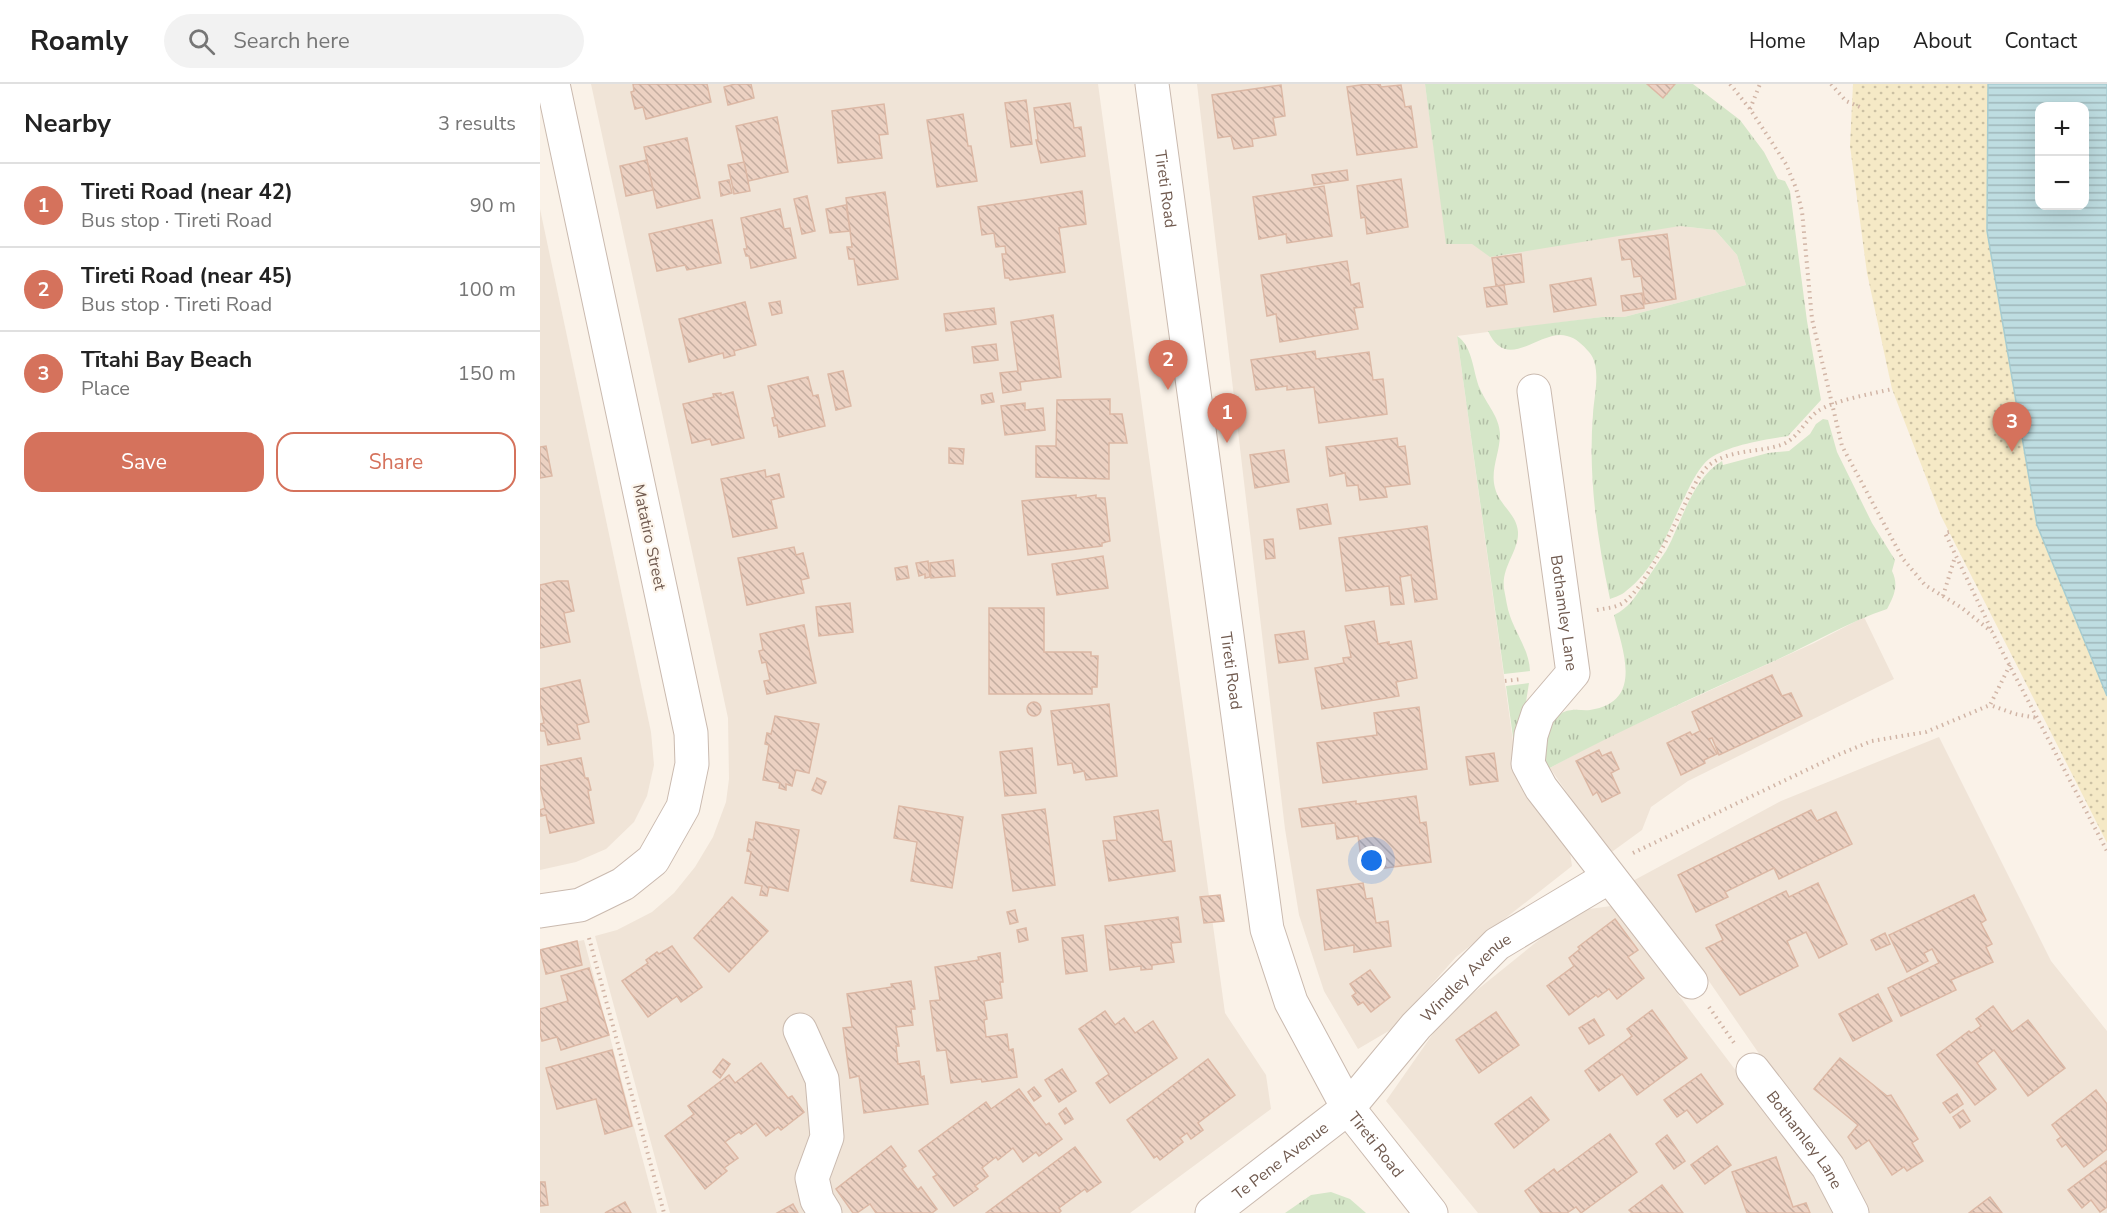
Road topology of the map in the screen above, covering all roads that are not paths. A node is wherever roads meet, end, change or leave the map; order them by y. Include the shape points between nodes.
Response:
1 (553, 84) edge
2 (1152, 84) edge
3 (1534, 391) dead end
4 (1609, 877) junction
5 (540, 911) edge
6 (1691, 982) road end
7 (800, 1030) dead end
8 (1753, 1070) road end
9 (1348, 1108) junction
10 (825, 1213) edge
11 (1212, 1213) edge
12 (1431, 1213) edge
13 (1852, 1213) edge

1 - 5 street, Matatiro Street via 691,733 692,764 683,807 653,860 623,884 580,905
2 - 9 street, Tireti Road via 1267,929 1291,1002
3 - 4 street, Bothamley Lane via 1573,673 1538,714 1528,764 1541,788
4 - 6 street, Bothamley Lane
4 - 9 street, Windley Avenue via 1497,944 1416,1026
7 - 10 street via 822,1078 827,1137 812,1178
8 - 13 street, Bothamley Lane via 1828,1167
9 - 11 street, Te Pene Avenue
9 - 12 street, Tireti Road

